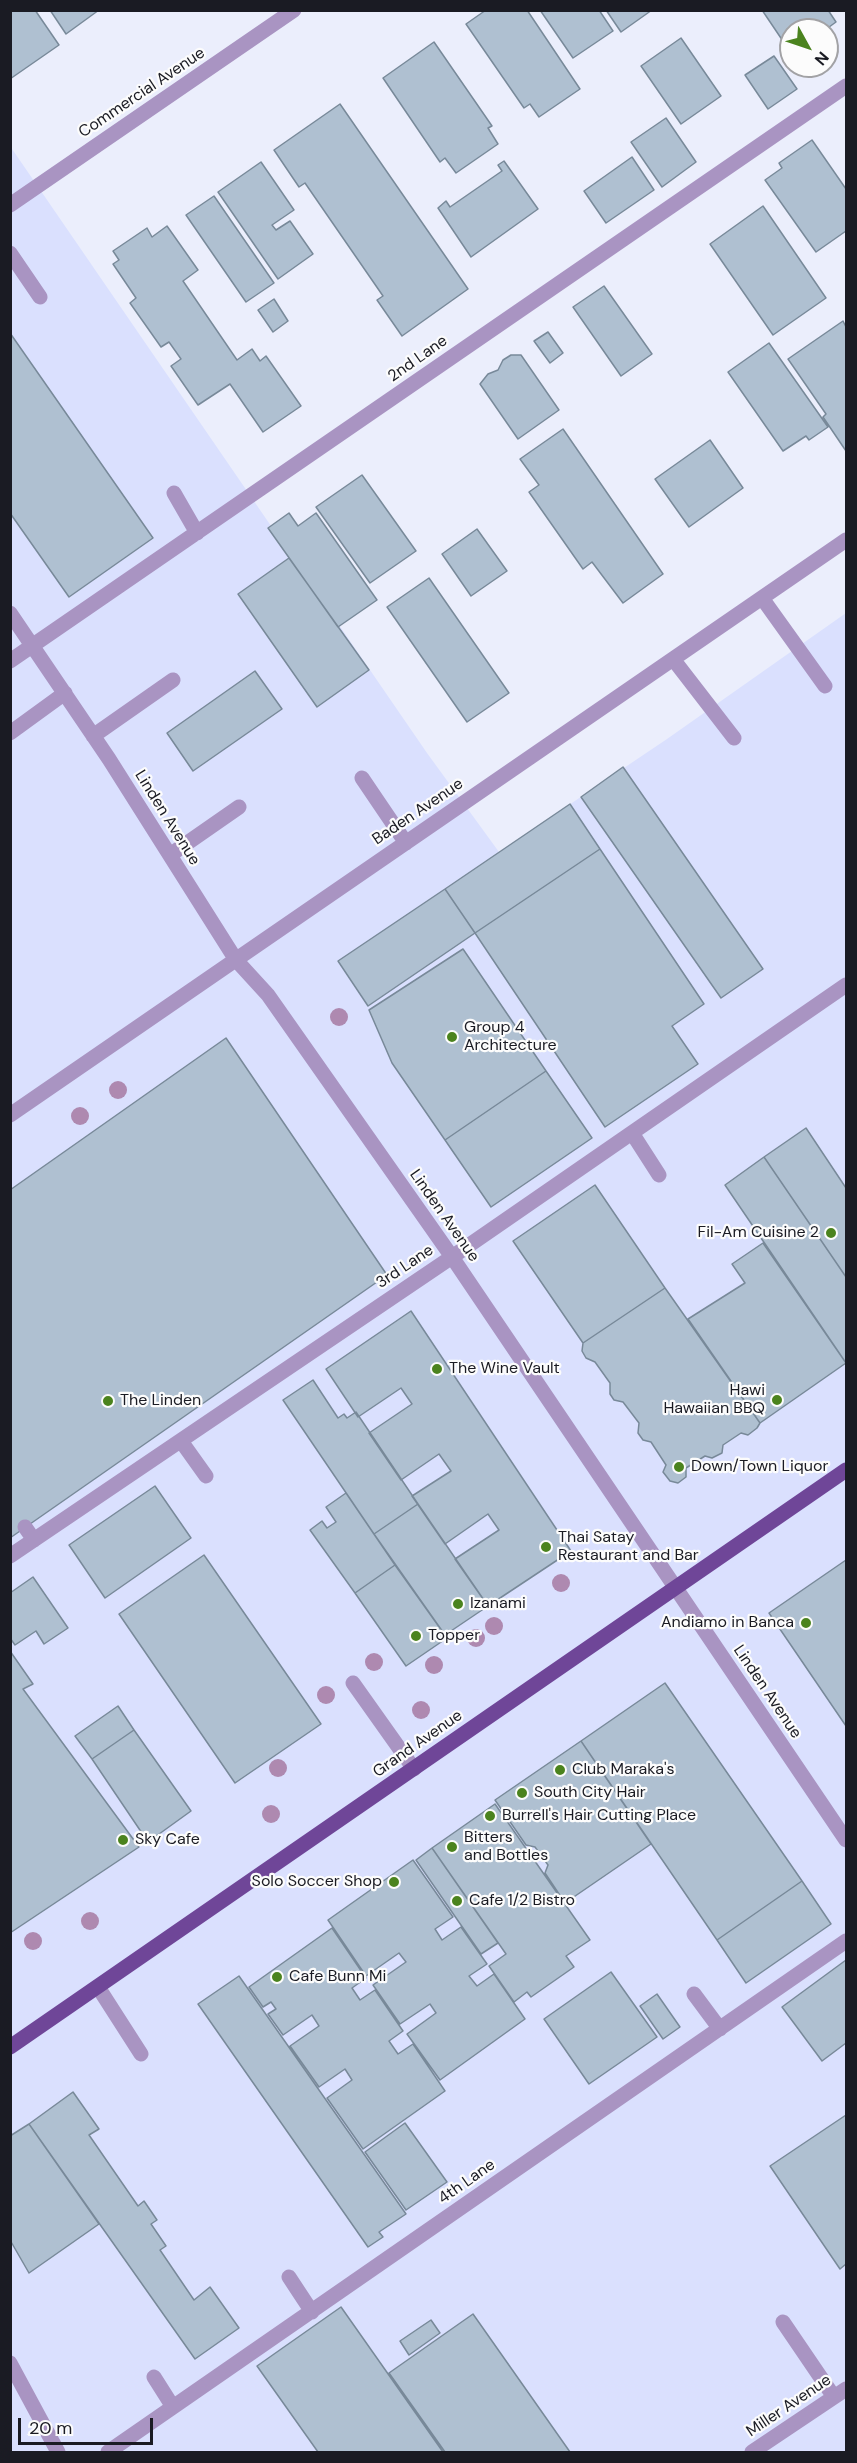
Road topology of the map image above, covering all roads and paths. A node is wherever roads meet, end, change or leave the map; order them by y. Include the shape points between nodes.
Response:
1 (294, 10) edge
2 (846, 86) edge
3 (10, 205) edge
4 (10, 253) edge
5 (40, 297) dead end
6 (174, 493) dead end
7 (197, 533) junction
8 (846, 540) edge
9 (762, 598) junction
10 (10, 613) edge
11 (33, 645) junction
12 (674, 659) junction
13 (10, 661) edge
14 (172, 680) dead end
15 (825, 686) dead end
16 (65, 693) junction
17 (10, 734) edge
18 (93, 736) junction
19 (734, 738) dead end
20 (362, 778) dead end
21 (239, 807) dead end
22 (406, 843) junction
23 (170, 855) junction
24 (236, 960) junction
25 (846, 985) edge
26 (10, 1114) edge
27 (632, 1133) junction
28 (660, 1175) dead end
29 (452, 1257) junction
30 (181, 1441) junction
31 (846, 1470) edge
32 (206, 1476) dead end
33 (10, 1556) edge
34 (675, 1588) junction
35 (353, 1683) dead end
36 (414, 1769) junction
37 (846, 1840) edge
38 (846, 1941) edge
39 (98, 1987) junction
40 (694, 1994) dead end
41 (720, 2029) junction
42 (10, 2047) edge
43 (141, 2054) dead end
44 (289, 2277) dead end
45 (312, 2312) junction
46 (783, 2322) dead end
47 (10, 2363) edge
48 (154, 2378) dead end
49 (840, 2393) edge
50 (172, 2407) junction
51 (58, 2452) edge
52 (108, 2452) edge
53 (752, 2452) edge

1 - 3 street, Commercial Avenue
2 - 7 street, 2nd Lane
4 - 5 street
6 - 7 street
7 - 11 street, 2nd Lane
8 - 9 street, Baden Avenue
9 - 12 street, Baden Avenue
9 - 15 street
10 - 11 street, Linden Avenue
11 - 13 street, 2nd Lane
11 - 16 street, Linden Avenue
12 - 19 street
12 - 22 street, Baden Avenue
14 - 18 street
16 - 17 street
16 - 18 street, Linden Avenue
18 - 23 street, Linden Avenue
20 - 22 street
21 - 23 street
22 - 24 street, Baden Avenue
23 - 24 street, Linden Avenue
24 - 26 street, Baden Avenue
24 - 29 street, Linden Avenue via 268,995
25 - 27 street, 3rd Lane
27 - 28 street
27 - 29 street, 3rd Lane
29 - 30 street, 3rd Lane
29 - 34 street, Linden Avenue
30 - 32 street
30 - 33 street, 3rd Lane via 30,1534
31 - 34 main road, Grand Avenue
34 - 36 main road, Grand Avenue
34 - 37 street, Linden Avenue
35 - 36 street
36 - 39 main road, Grand Avenue
38 - 41 street, 4th Lane
39 - 42 main road, Grand Avenue
39 - 43 street
40 - 41 street
41 - 45 street, 4th Lane
44 - 45 street
45 - 50 street, 4th Lane
46 - 49 street
47 - 51 street
48 - 50 street
49 - 53 street, Miller Avenue
50 - 52 street, 4th Lane

